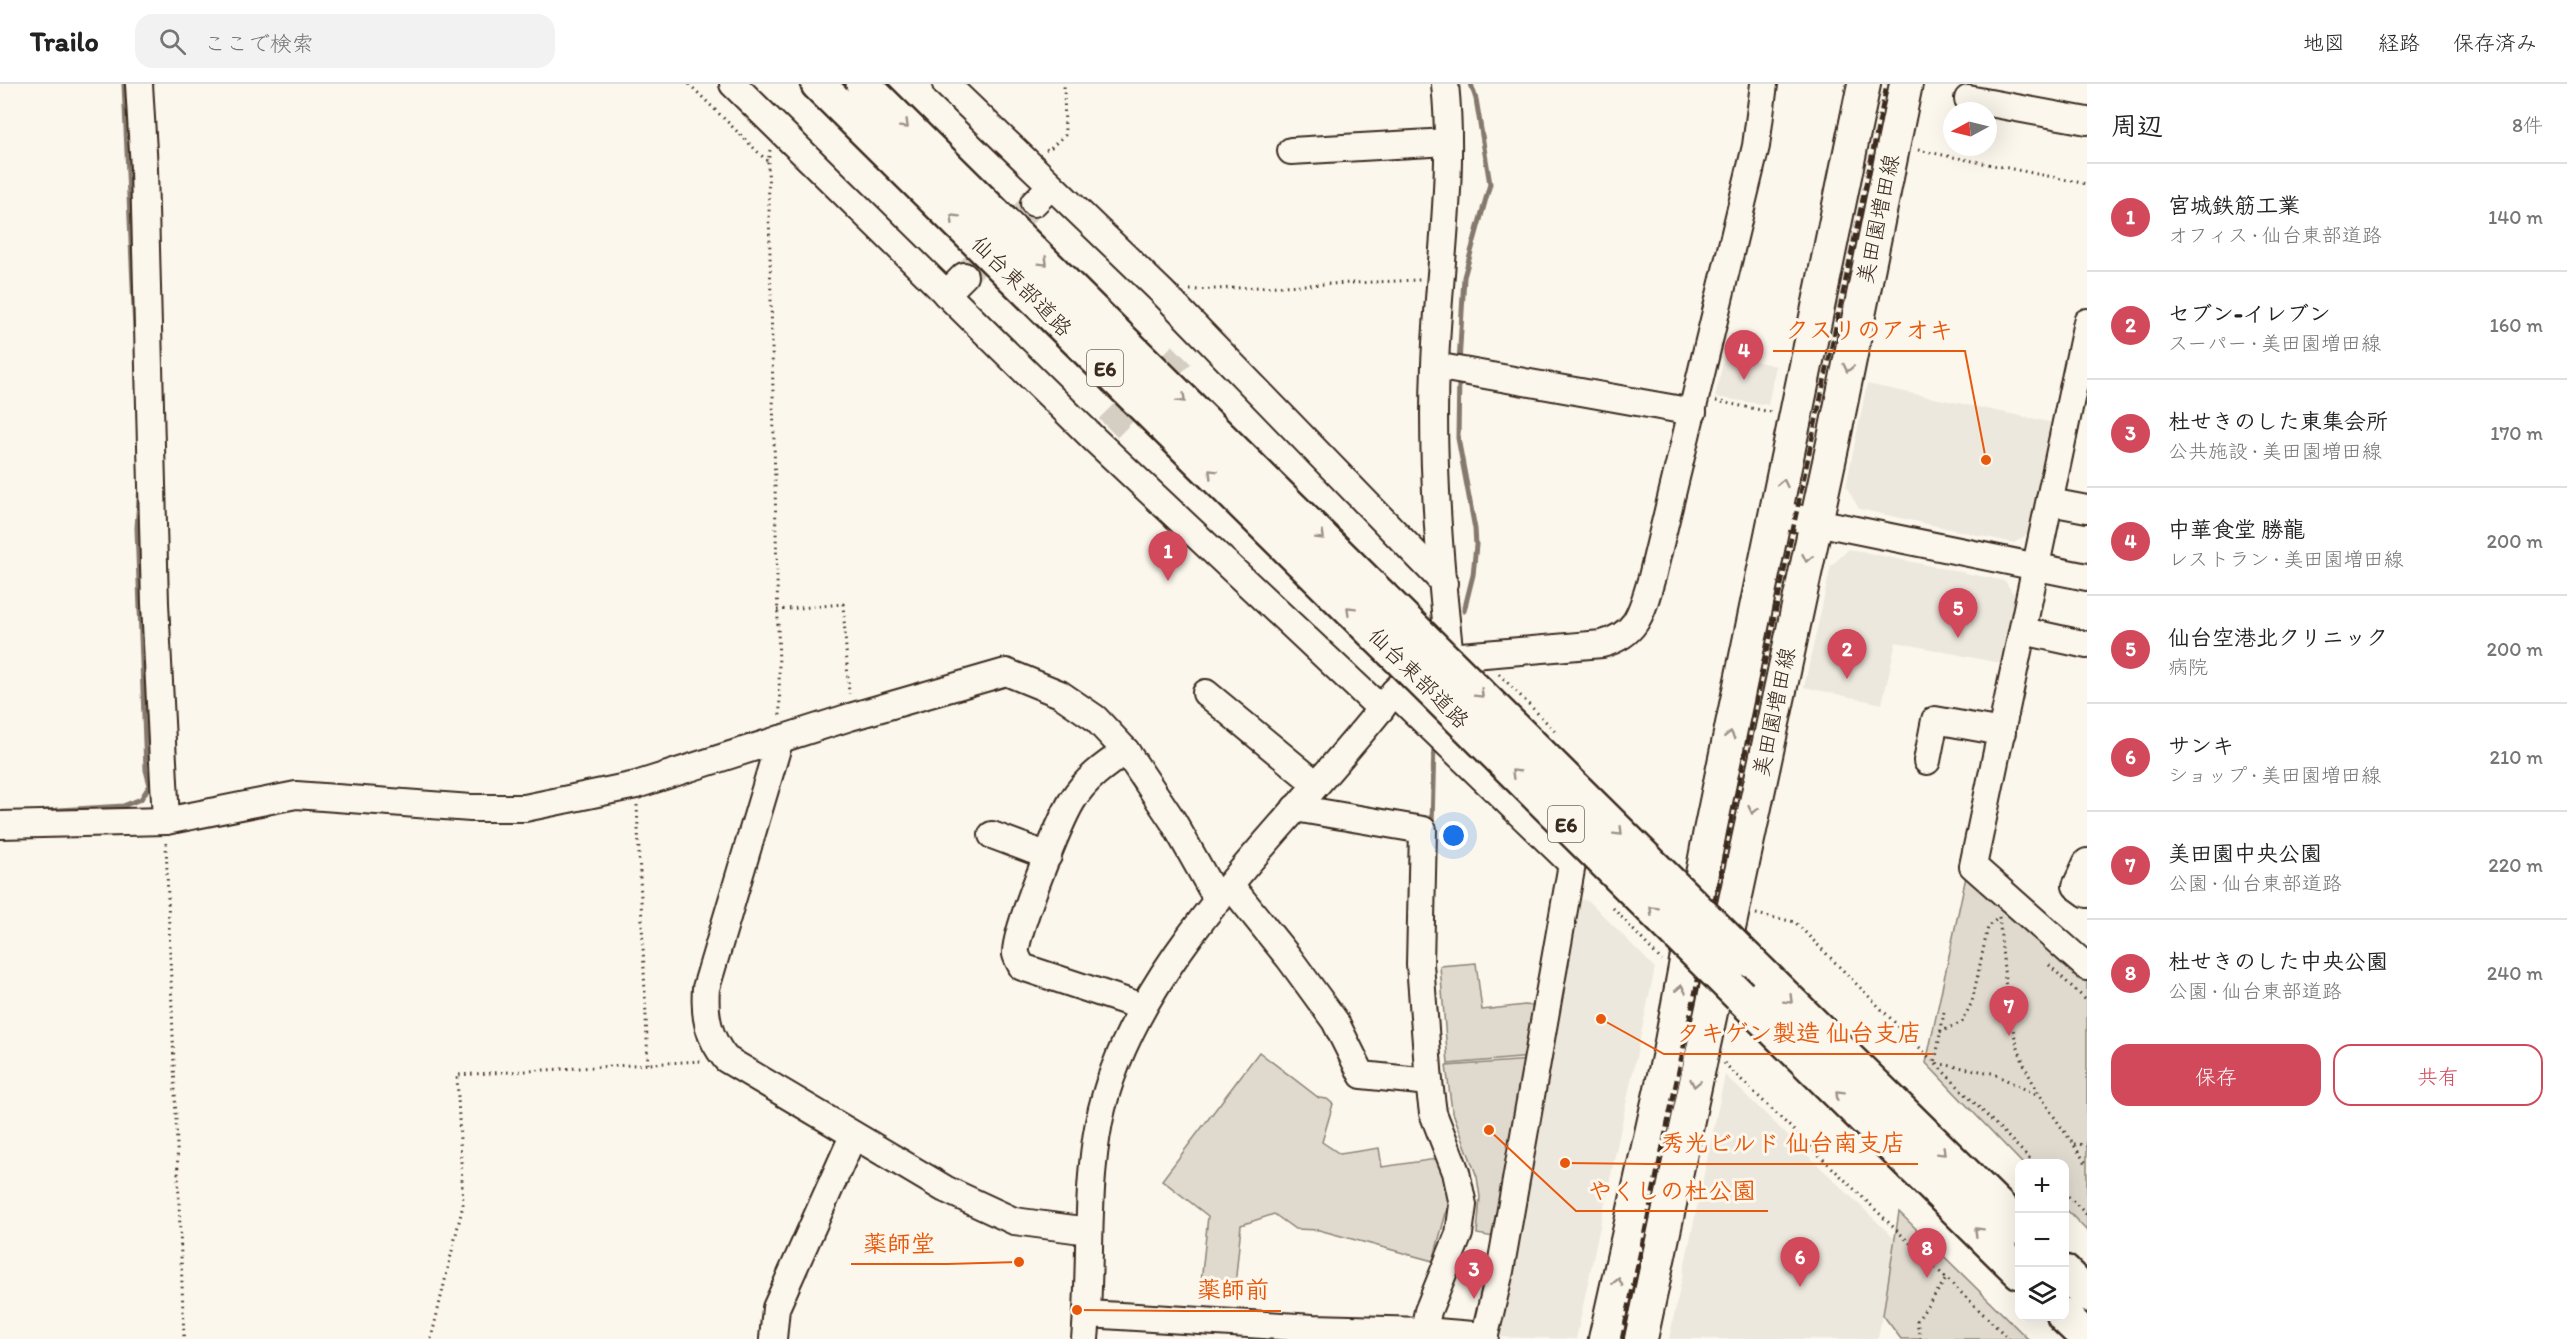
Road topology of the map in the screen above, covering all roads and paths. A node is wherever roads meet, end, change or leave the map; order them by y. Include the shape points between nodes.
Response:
1 (139, 84) edge
2 (689, 84) edge
3 (733, 84) edge
4 (818, 84) edge
5 (863, 84) edge
6 (946, 84) edge
7 (1064, 84) edge
8 (1445, 84) edge
9 (1764, 84) edge
10 (1864, 84) edge
11 (1906, 84) edge
12 (1968, 99) dead end
13 (2087, 121) edge
14 (775, 126) junction
15 (1039, 142) dead end
16 (1448, 142) junction
17 (1910, 149) dead end
18 (1291, 151) dead end
19 (768, 162) junction
20 (2087, 184) edge
21 (964, 276) tunnel mouth
22 (1441, 279) junction
23 (1161, 291) junction
24 (946, 294) junction
25 (2087, 322) edge
26 (1451, 369) junction
27 (1694, 405) junction
28 (1773, 412) dead end
29 (2050, 502) junction
30 (2087, 509) edge
31 (1777, 514) junction
32 (1815, 521) junction
33 (2037, 567) junction
34 (2087, 577) edge
35 (1444, 583) junction
36 (777, 610) junction
37 (2023, 631) junction
38 (2087, 645) edge
39 (1450, 657) junction
40 (1206, 693) dead end
41 (1388, 700) junction
42 (850, 717) junction
43 (2002, 732) junction
44 (780, 739) junction
45 (1126, 751) junction
46 (1927, 761) dead end
47 (636, 784) junction
48 (1316, 784) junction
49 (1295, 808) junction
50 (166, 821) junction
51 (0, 825) edge
52 (992, 835) dead end
53 (1048, 856) junction
54 (2087, 862) edge
55 (1997, 888) junction
56 (1224, 893) junction
57 (2087, 894) edge
58 (1611, 906) dead end
59 (1748, 913) dead end
60 (1999, 917) junction
61 (1665, 964) dead end
62 (2087, 967) edge
63 (1143, 1007) junction
64 (1944, 1012) dead end
65 (1940, 1032) junction
66 (1718, 1057) dead end
67 (726, 1059) junction
68 (1935, 1063) junction
69 (648, 1064) junction
70 (1430, 1082) junction
71 (2041, 1097) junction
72 (853, 1136) junction
73 (2073, 1144) junction
74 (2087, 1145) edge
75 (2031, 1159) edge
76 (2087, 1165) edge
77 (2069, 1197) edge
78 (2087, 1215) edge
79 (2015, 1224) edge
80 (1089, 1231) junction
81 (1926, 1258) junction
82 (1921, 1264) dead end
83 (2015, 1268) edge
84 (2069, 1277) edge
85 (1947, 1278) junction
86 (2087, 1295) edge
87 (2069, 1321) edge
88 (1087, 1327) edge
89 (1311, 1334) edge
90 (1423, 1335) edge
91 (1484, 1337) edge
92 (2087, 1338) edge
93 (184, 1339) edge
94 (431, 1339) edge
95 (773, 1339) edge
96 (1605, 1339) edge
97 (1641, 1339) edge
98 (1920, 1339) edge
99 (2009, 1339) edge

1 - 50 street via 155,603
2 - 19 path
3 - 14 street
83 -> 4 highway, 仙台東部道路 / E6, bridge
5 -> 79 highway, 仙台東部道路 / E6, bridge
6 - 23 street via 1043,194
7 - 15 path via 1065,135 1048,150
8 - 16 street
9 - 27 street via 1756,146
31 -> 10 main road, 美田園増田線
11 -> 32 main road, 美田園増田線
12 - 13 street
14 - 19 path
14 - 24 street
16 - 18 street
16 - 22 street
17 - 20 path
19 - 36 path
21 - 24 street
22 - 23 path
22 - 26 street
23 - 35 street via 1195,340
24 - 41 street
25 - 29 street
26 - 27 street
26 - 35 street via 1436,482
27 - 28 path
27 - 39 street via 1652,577 1629,632 1602,644
29 - 30 street
29 - 33 street
31 - 32 street
96 -> 31 main road, 美田園増田線 via 1669,1053 1710,831
32 - 33 street
32 -> 97 main road, 美田園増田線
33 - 34 street
33 - 37 street
35 - 39 street
36 - 42 path via 843,604
36 - 44 path
37 - 38 street
37 - 43 street
39 - 41 street via 1417,668
40 - 48 street
41 - 48 street
41 - 91 street via 1572,864 1500,1271
42 - 44 street
42 - 45 street via 1006,672 1060,694 1095,718
43 - 46 street via 1935,720
43 - 55 street via 1973,866
44 - 47 street
44 - 67 street via 706,987 708,1029
45 - 53 street via 1097,771 1072,801
45 - 56 street
47 - 50 street via 525,808 471,808 296,795
47 - 69 path
48 - 49 street
49 - 56 street
49 - 70 street via 1423,830 1419,964
50 - 51 street
50 - 93 path
52 - 53 street
53 - 63 street via 1021,929 1016,953 1022,967
54 - 57 street via 2076,885
55 - 60 path
55 - 62 street
56 - 63 street
56 - 70 street via 1289,958 1335,1021 1362,1075
58 - 61 path
59 - 68 path via 1795,922
60 - 65 path via 1988,927 1972,1002 1962,1022
60 - 71 path via 2010,1014 2018,1046
63 - 80 street via 1117,1063 1099,1120
64 - 65 path
65 - 68 path
66 - 81 path
67 - 69 path
67 - 72 street
68 - 71 path via 1992,1073
68 - 75 path
69 - 94 path via 458,1075 463,1206
70 - 90 street via 1433,1113 1456,1172 1463,1205 1459,1234 1428,1311
71 - 73 path
72 - 80 street via 945,1189 1014,1221
72 - 95 street via 777,1308
73 - 74 path
73 - 76 path
77 - 78 path
80 - 88 street
81 - 82 path
81 - 85 path
84 - 86 highway
85 - 98 path via 1917,1321
85 - 99 path
87 - 92 highway
88 - 89 street
89 - 90 street
90 - 91 street

